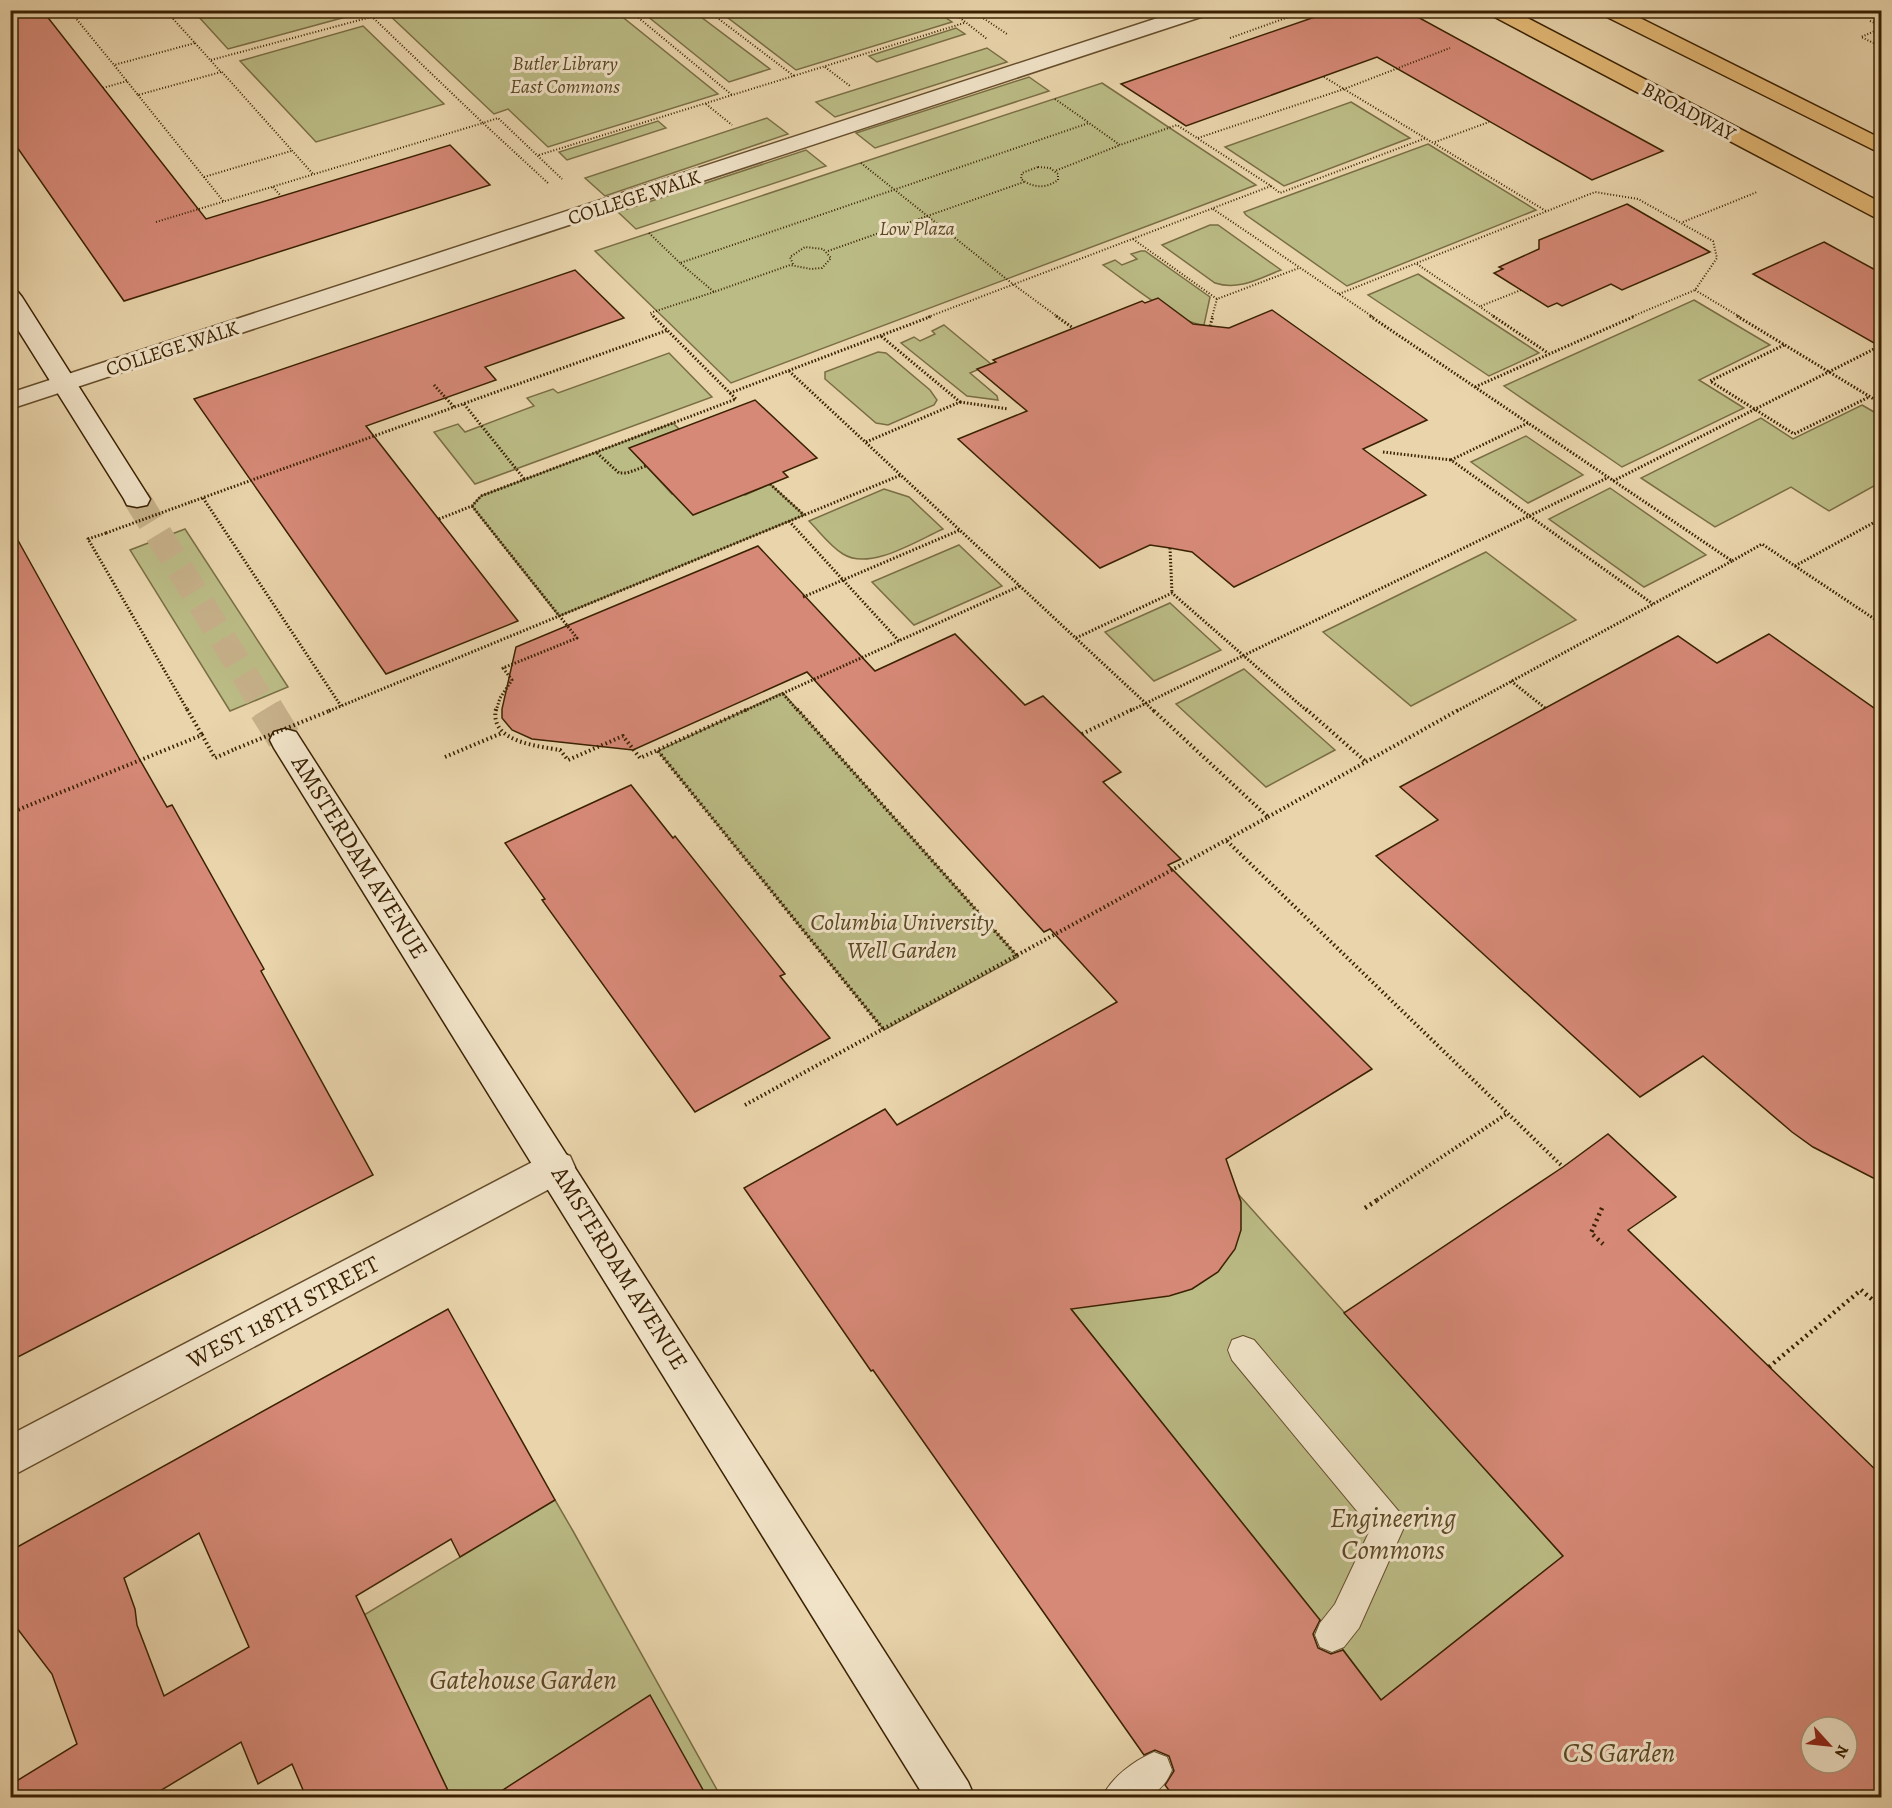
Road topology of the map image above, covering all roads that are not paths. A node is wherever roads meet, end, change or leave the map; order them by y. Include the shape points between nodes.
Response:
1 (1203, 10) edge
2 (1496, 10) edge
3 (1608, 10) edge
4 (1881, 148) edge
5 (1881, 212) edge
6 (10, 297) edge
7 (64, 383) junction
8 (10, 400) edge
9 (137, 499) tunnel mouth
10 (285, 740) tunnel mouth
11 (557, 1167) junction
12 (1244, 1350) dead end
13 (10, 1458) edge
14 (1332, 1635) dead end
15 (1154, 1770) dead end
16 (952, 1797) edge
17 (1120, 1797) edge

1 - 7 street, COLLEGE WALK
2 - 5 main road, BROADWAY
3 - 4 main road
6 - 7 street
7 - 8 street, COLLEGE WALK
7 - 9 street
10 - 11 street, AMSTERDAM AVENUE
11 - 13 street, WEST 118TH STREET
11 - 16 street, AMSTERDAM AVENUE
12 - 14 lane via 1389,1526 1347,1616
15 - 17 lane

